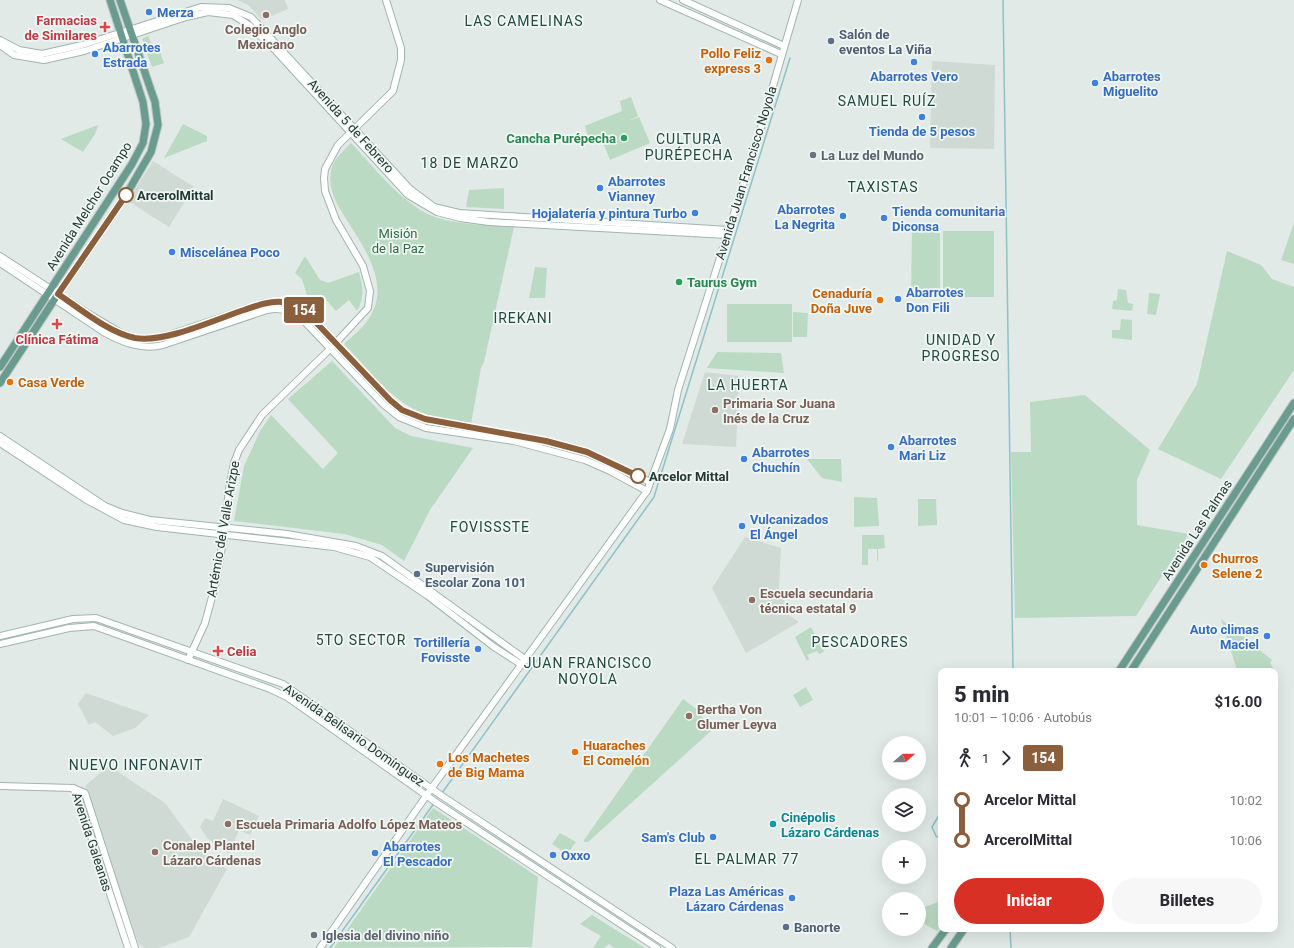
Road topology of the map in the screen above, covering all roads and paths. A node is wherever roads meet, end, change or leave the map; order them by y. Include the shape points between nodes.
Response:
1 (110, 0) edge
2 (120, 0) edge
3 (386, 0) edge
4 (660, 0) edge
5 (683, 0) edge
6 (798, 0) edge
7 (130, 32) junction
8 (122, 35) junction
9 (0, 40) edge
10 (0, 46) edge
11 (784, 46) junction
12 (781, 54) junction
13 (353, 130) junction
14 (488, 215) junction
15 (489, 222) junction
16 (727, 233) junction
17 (0, 256) edge
18 (0, 263) edge
19 (49, 292) junction
20 (56, 297) junction
21 (336, 342) junction
22 (331, 348) junction
23 (0, 367) edge
24 (0, 383) edge
25 (1294, 403) edge
26 (1294, 419) edge
27 (0, 436) edge
28 (0, 443) edge
29 (587, 452) junction
30 (585, 460) junction
31 (650, 482) junction
32 (647, 491) junction
33 (224, 532) junction
34 (300, 536) junction
35 (299, 544) junction
36 (446, 606) junction
37 (0, 636) edge
38 (0, 644) edge
39 (196, 644) junction
40 (190, 651) junction
41 (198, 654) junction
42 (188, 660) junction
43 (195, 662) junction
44 (524, 663) junction
45 (1121, 668) edge
46 (1133, 668) edge
47 (0, 786) edge
48 (73, 788) junction
49 (434, 790) junction
50 (432, 800) junction
51 (450, 802) junction
52 (445, 808) junction
53 (944, 932) edge
54 (962, 932) edge
55 (128, 948) edge
56 (135, 948) edge
57 (320, 948) edge
58 (657, 948) edge
59 (672, 948) edge
60 (932, 948) edge
61 (952, 948) edge

1 - 8 main road, Avenida Melchor Ocampo
2 - 7 main road, Avenida Melchor Ocampo
3 - 13 street, Artémio del Valle Arizpe via 401,48 397,77 393,91
4 - 12 street
5 - 11 street
6 - 11 street, Avenida Juan Francisco Noyola
7 - 8 street, Avenida 5 de Febrero
7 - 13 street, Avenida 5 de Febrero via 208,12 233,15 249,25
7 - 20 main road, Avenida Melchor Ocampo via 155,102 158,125 151,152 126,195
8 - 9 street, Avenida 5 de Febrero via 42,54 19,50
8 - 10 street, Avenida 5 de Febrero via 84,51 44,60 14,54
8 - 19 main road, Avenida Melchor Ocampo via 143,102 146,124 143,143
11 - 12 street, Avenida Juan Francisco Noyola
12 - 16 street, Avenida Juan Francisco Noyola
13 - 14 street, Avenida 5 de Febrero via 399,178 428,203 459,213
13 - 15 street, Avenida 5 de Febrero via 408,195 417,202 450,216
13 - 21 street, Artémio del Valle Arizpe via 338,144 325,169 325,191 336,220 363,266 370,299 368,308
14 - 15 street
14 - 16 street, Avenida 5 de Febrero
15 - 16 street, Avenida 5 de Febrero
16 - 31 street, Avenida Juan Francisco Noyola via 678,390 670,429
17 - 19 street
18 - 19 street
19 - 20 street
19 - 23 main road, Avenida Melchor Ocampo
20 - 21 street via 121,333 134,338 152,339 264,303 283,302 294,304 305,311
20 - 22 street via 117,340 140,347 163,345 275,308 296,313
20 - 24 main road, Avenida Melchor Ocampo
21 - 22 street, Artémio del Valle Arizpe
21 - 29 street via 402,410 425,419 546,441
22 - 30 street via 384,405 399,417 415,424 514,441
22 - 33 street, Artémio del Valle Arizpe via 262,415 241,446 234,463
25 - 45 main road, Avenida Las Palmas
26 - 46 main road, Avenida Las Palmas
27 - 33 street via 115,511 150,520
28 - 33 street via 85,499 124,520 157,527
29 - 30 street
29 - 31 street
30 - 32 street via 610,470
31 - 32 street, Avenida Juan Francisco Noyola
32 - 44 street, Avenida Juan Francisco Noyola
33 - 34 street
33 - 35 street
33 - 39 street, Artémio del Valle Arizpe via 214,589 205,623
34 - 35 street
34 - 36 street via 350,545 382,556
35 - 36 street via 350,550 370,557
36 - 44 street
37 - 40 street, Avenida Belisario Domínguez via 73,618 96,618
38 - 42 street, Avenida Belisario Domínguez via 69,628 94,626
39 - 40 street, Artémio del Valle Arizpe
39 - 41 street
40 - 41 street, Avenida Belisario Domínguez
40 - 42 street
41 - 43 street
41 - 49 street, Avenida Belisario Domínguez via 283,684
42 - 43 street, Avenida Belisario Domínguez
43 - 50 street, Avenida Belisario Domínguez via 287,697
44 - 49 street, Avenida Juan Francisco Noyola
47 - 48 street
48 - 55 street, Avenida Galeanas
48 - 56 street, Avenida Galeanas via 82,790 87,797 120,908
49 - 50 street
49 - 51 street, Avenida Belisario Domínguez
50 - 52 street, Avenida Belisario Domínguez
50 - 57 street
51 - 52 street
51 - 59 street, Avenida Belisario Domínguez
52 - 58 street, Avenida Belisario Domínguez
53 - 60 main road
54 - 61 main road

